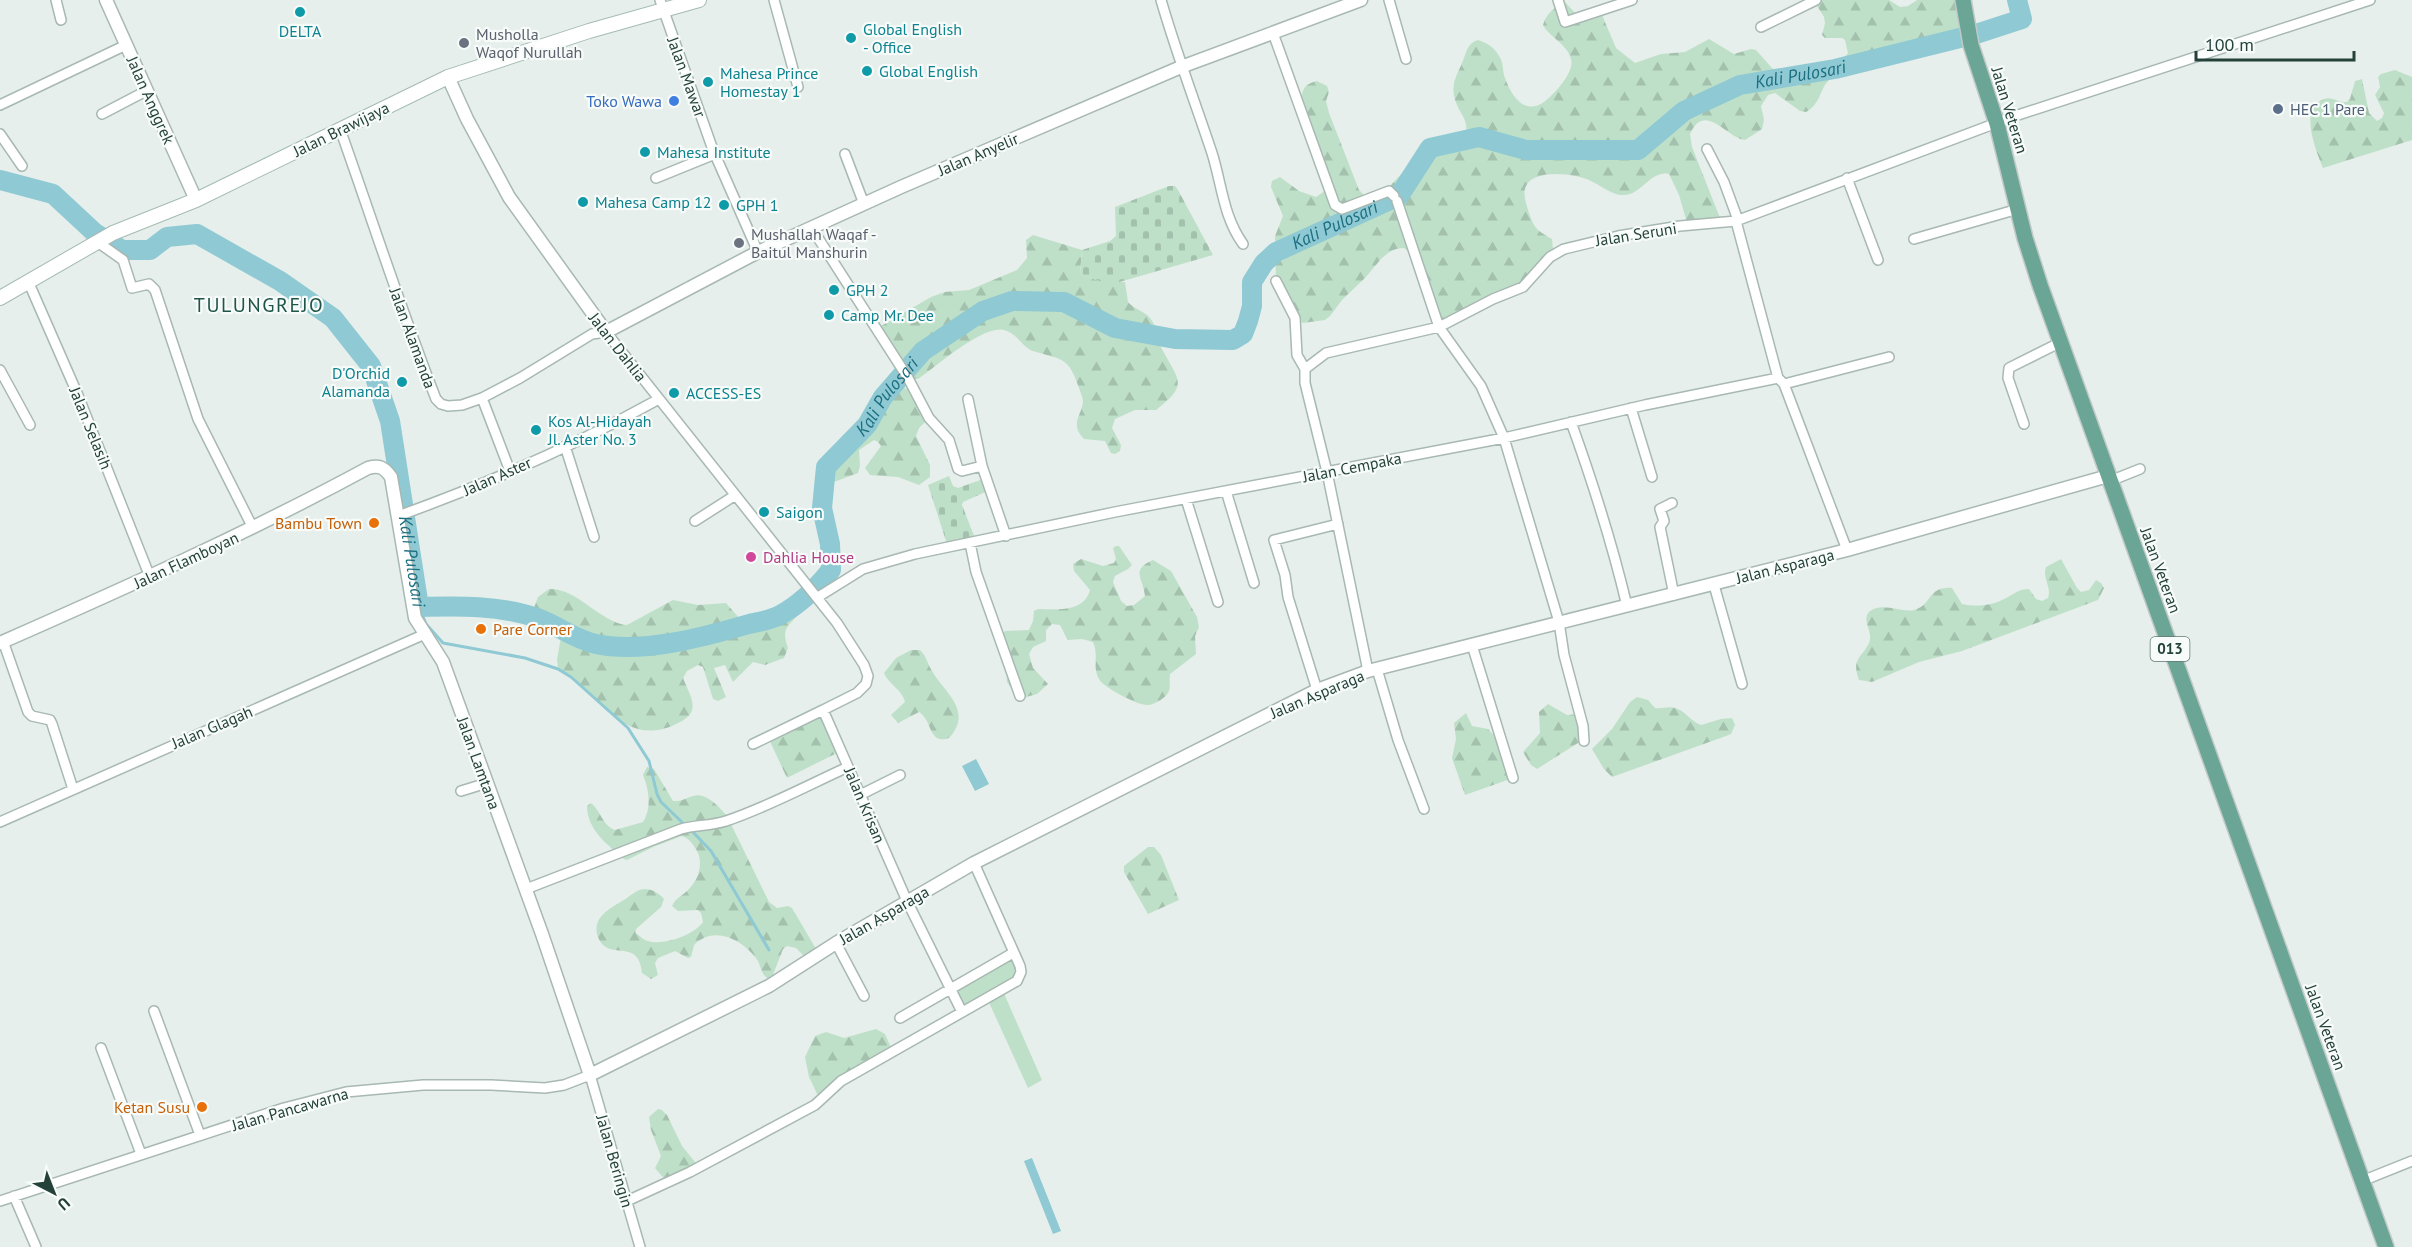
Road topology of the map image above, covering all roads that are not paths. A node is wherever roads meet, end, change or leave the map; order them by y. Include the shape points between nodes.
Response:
1 (56, 0) edge
2 (106, 0) edge
3 (699, 0) edge
4 (774, 0) edge
5 (1161, 0) edge
6 (1361, 0) edge
7 (1389, 0) edge
8 (1558, 0) edge
9 (1632, 0) edge
10 (1816, 0) edge
11 (1963, 0) edge
12 (2370, 0) edge
13 (1615, 3) edge
14 (662, 5) edge
15 (61, 20) dead end
16 (1761, 27) dead end
17 (1272, 33) junction
18 (126, 45) junction
19 (1406, 59) dead end
20 (1181, 67) junction
21 (448, 77) junction
22 (798, 87) dead end
23 (146, 91) junction
24 (0, 105) edge
25 (102, 114) dead end
26 (1997, 124) junction
27 (340, 129) junction
28 (0, 134) edge
29 (1707, 149) dead end
30 (715, 154) junction
31 (844, 154) dead end
32 (21, 166) dead end
33 (656, 178) dead end
34 (1847, 178) junction
35 (196, 200) junction
36 (864, 204) junction
37 (2018, 209) junction
38 (1737, 221) junction
39 (812, 227) junction
40 (1914, 239) dead end
41 (97, 241) junction
42 (1243, 244) dead end
43 (758, 252) junction
44 (1878, 260) dead end
45 (1276, 280) dead end
46 (28, 281) junction
47 (0, 298) edge
48 (1439, 327) junction
49 (606, 332) junction
50 (2060, 343) junction
51 (1889, 357) dead end
52 (1305, 369) junction
53 (0, 370) edge
54 (1781, 381) junction
55 (482, 398) junction
56 (659, 399) junction
57 (968, 399) dead end
58 (1631, 408) junction
59 (1571, 422) junction
60 (2024, 424) dead end
61 (30, 425) dead end
62 (1504, 438) junction
63 (565, 446) junction
64 (982, 466) junction
65 (368, 468) joint
66 (2140, 469) dead end
67 (510, 471) junction
68 (1327, 472) junction
69 (1652, 477) dead end
70 (2109, 478) junction
71 (1226, 491) junction
72 (734, 496) junction
73 (1186, 499) junction
74 (1672, 503) dead end
75 (398, 516) junction
76 (695, 521) dead end
77 (1338, 524) junction
78 (253, 528) junction
79 (1006, 536) junction
80 (594, 537) dead end
81 (970, 543) junction
82 (1847, 550) junction
83 (150, 577) junction
84 (1254, 583) dead end
85 (1714, 585) junction
86 (812, 591) junction
87 (1674, 595) junction
88 (1218, 602) dead end
89 (1627, 606) junction
90 (1559, 622) junction
91 (425, 634) junction
92 (2, 642) edge
93 (1472, 645) junction
94 (1372, 670) junction
95 (1742, 684) dead end
96 (1317, 690) junction
97 (1020, 696) dead end
98 (823, 710) junction
99 (1584, 741) dead end
100 (753, 744) dead end
101 (848, 767) junction
102 (900, 775) dead end
103 (1513, 778) dead end
104 (487, 783) junction
105 (73, 789) junction
106 (461, 791) dead end
107 (860, 795) junction
108 (1424, 809) dead end
109 (0, 822) edge
110 (974, 863) junction
111 (526, 889) junction
112 (907, 901) junction
113 (836, 943) junction
114 (1013, 953) junction
115 (951, 989) junction
116 (864, 996) dead end
117 (154, 1011) dead end
118 (962, 1011) junction
119 (900, 1018) dead end
120 (101, 1048) dead end
121 (590, 1075) junction
122 (200, 1135) junction
123 (141, 1154) junction
124 (2412, 1161) edge
125 (2362, 1181) junction
126 (14, 1196) junction
127 (0, 1201) edge
128 (627, 1201) junction
129 (36, 1247) edge
130 (640, 1247) edge
131 (2386, 1247) edge

1 - 15 street
2 - 18 street, Jalan Anggrek
3 - 14 main road, Jalan Brawijaya
4 - 22 street
5 - 20 street
6 - 17 street, Jalan Anyelir
7 - 19 street
8 - 13 street via 1564,22
9 - 13 street
10 - 16 street
11 - 26 main road, Jalan Veteran / 013 via 1971,45
12 - 26 street, Jalan Seruni
14 - 21 main road, Jalan Brawijaya
14 - 30 street, Jalan Mawar
17 - 20 street, Jalan Anyelir
17 - 48 street via 1335,205 1350,207 1389,191
18 - 23 street, Jalan Anggrek
18 - 24 street
20 - 36 street, Jalan Anyelir
20 - 42 street via 1213,156 1226,213
21 - 27 main road, Jalan Brawijaya
21 - 49 street, Jalan Dahlia via 509,197
23 - 25 street
23 - 35 street, Jalan Anggrek
26 - 34 street, Jalan Seruni
26 - 37 main road, Jalan Veteran / 013
27 - 35 main road, Jalan Brawijaya
27 - 55 street, Jalan Alamanda via 402,313 436,399 448,406
28 - 32 street
29 - 38 street via 1725,182
30 - 33 street
30 - 43 street, Jalan Mawar
31 - 36 street
34 - 38 street, Jalan Seruni
34 - 44 street
35 - 41 main road, Jalan Brawijaya
36 - 39 street, Jalan Anyelir
37 - 40 street
37 - 50 main road, Jalan Veteran / 013
38 - 48 street, Jalan Seruni via 1628,234 1564,249 1550,256 1523,287
38 - 54 street
39 - 43 street, Jalan Anyelir
39 - 64 street via 929,418 949,440 958,469
41 - 46 main road, Jalan Brawijaya
41 - 78 street via 123,260 132,288 149,284 155,290 198,419
43 - 49 street, Jalan Anyelir
45 - 52 street via 1295,318 1297,355
46 - 47 main road, Jalan Brawijaya
46 - 83 street, Jalan Selasih
48 - 52 street, Jalan Seruni via 1326,353
48 - 62 street via 1481,386
49 - 55 street, Jalan Alamanda via 592,334
49 - 56 street, Jalan Dahlia
50 - 60 street via 2008,368
50 - 70 main road, Jalan Veteran / 013
51 - 54 street, Jalan Cempaka
52 - 68 street
53 - 61 street
54 - 58 street, Jalan Cempaka
54 - 82 street
55 - 67 street
56 - 63 street, Jalan Aster
56 - 72 street, Jalan Dahlia
57 - 64 street
58 - 59 street, Jalan Cempaka
58 - 69 street
59 - 62 street, Jalan Cempaka
59 - 89 street via 1613,546
62 - 68 street, Jalan Cempaka
62 - 90 street
63 - 67 street, Jalan Aster
63 - 80 street
64 - 79 street
65 - 75 street, Jalan Lamtana via 386,469
65 - 78 street, Jalan Flamboyan
66 - 70 street
67 - 75 street, Jalan Aster
68 - 71 street, Jalan Cempaka
68 - 77 street
70 - 82 street, Jalan Asparaga
70 - 125 main road, Jalan Veteran / 013
71 - 73 street, Jalan Cempaka
71 - 84 street
72 - 76 street
72 - 86 street, Jalan Dahlia
73 - 79 street, Jalan Cempaka
73 - 88 street
74 - 87 street via 1660,509 1664,521 1660,527
75 - 91 street, Jalan Lamtana via 415,618
77 - 94 street
77 - 96 street via 1274,540
78 - 83 street, Jalan Flamboyan
79 - 81 street, Jalan Cempaka
81 - 86 street, Jalan Cempaka via 872,566
81 - 97 street via 976,572
82 - 85 street, Jalan Asparaga
83 - 92 street, Jalan Flamboyan
85 - 87 street, Jalan Asparaga
85 - 95 street
86 - 98 street via 868,676 857,693
87 - 89 street, Jalan Asparaga
89 - 90 street, Jalan Asparaga
90 - 93 street, Jalan Asparaga
90 - 99 street
91 - 104 street, Jalan Lamtana via 443,662
91 - 105 street, Jalan Glagah
92 - 105 street via 28,712 52,724
93 - 94 street, Jalan Asparaga
93 - 103 street
94 - 96 street, Jalan Asparaga
94 - 108 street
96 - 110 street, Jalan Asparaga
98 - 100 street
98 - 101 street, Jalan Krisan
101 - 107 street, Jalan Krisan
101 - 111 street via 726,821 681,829
102 - 107 street
104 - 106 street
104 - 111 street, Jalan Lamtana
105 - 109 street, Jalan Glagah
107 - 112 street, Jalan Krisan
110 - 112 street, Jalan Asparaga
110 - 114 street
111 - 121 street, Jalan Lamtana
112 - 113 street, Jalan Asparaga
112 - 115 street, Jalan Krisan
113 - 116 street
113 - 121 street, Jalan Asparaga via 769,986
114 - 115 street
114 - 118 street via 1021,972 1017,981
115 - 118 street, Jalan Krisan
115 - 119 street
117 - 122 street
118 - 128 street via 841,1082 815,1105
120 - 123 street
121 - 122 street, Jalan Pancawarna via 545,1088 479,1085 364,1089 320,1097
121 - 128 street, Jalan Beringin
122 - 123 street, Jalan Pancawarna
123 - 126 street, Jalan Pancawarna
124 - 125 street
125 - 131 main road, Jalan Veteran / 013
126 - 127 street, Jalan Pancawarna
126 - 129 street
128 - 130 street, Jalan Beringin

